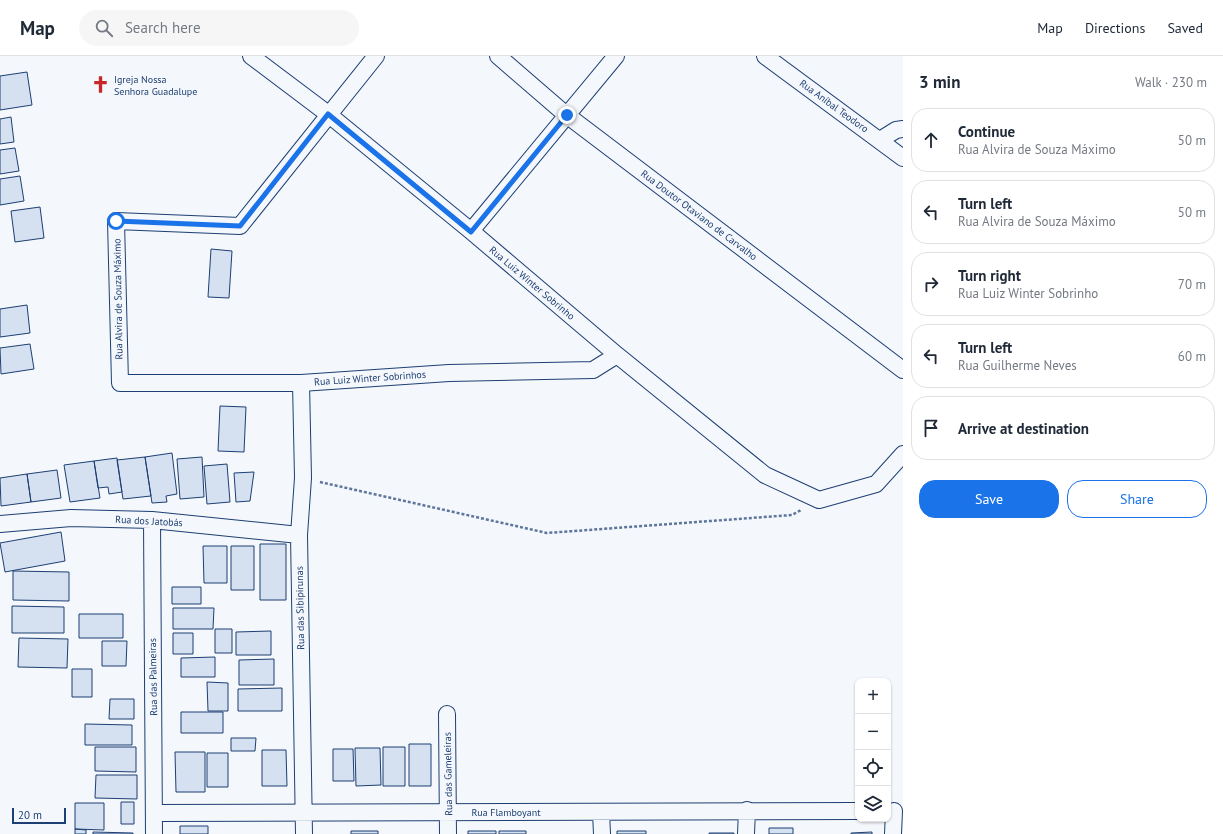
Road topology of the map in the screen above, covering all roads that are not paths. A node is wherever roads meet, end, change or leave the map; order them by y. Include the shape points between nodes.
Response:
1 (252, 56) edge
2 (376, 56) edge
3 (498, 56) edge
4 (616, 56) edge
5 (765, 56) edge
6 (328, 114) junction
7 (567, 115) junction
8 (903, 129) edge
9 (880, 140) junction
10 (903, 158) edge
11 (471, 232) junction
12 (617, 355) junction
13 (903, 370) edge
14 (120, 383) joint
15 (301, 383) junction
16 (903, 454) edge
17 (152, 520) junction
18 (0, 524) edge
19 (299, 535) junction
20 (447, 714) dead end
21 (747, 810) junction
22 (855, 811) edge
23 (895, 811) edge
24 (155, 812) junction
25 (303, 812) junction
26 (448, 812) junction
27 (601, 812) junction
28 (154, 834) edge
29 (304, 834) edge
30 (448, 834) edge
31 (602, 834) edge
32 (746, 834) edge
33 (893, 834) edge

1 - 6 street, Rua Luiz Winter Sobrinho
2 - 6 street, Rua Alvira de Souza Máximo
3 - 7 street, Rua Doutor Otaviano de Carvalho
4 - 7 street
5 - 9 street, Rua Aníbal Teodoro
6 - 11 street, Rua Luiz Winter Sobrinho
6 - 14 street, Rua Alvira de Souza Máximo via 240,226 116,221
7 - 11 street
7 - 13 street, Rua Doutor Otaviano de Carvalho
8 - 9 street via 896,130
9 - 10 street, Rua Aníbal Teodoro
11 - 12 street, Rua Luiz Winter Sobrinho
12 - 15 street, Rua Luiz Winter Sobrinhos via 593,370 449,373
12 - 16 street, Rua Luiz Winter Sobrinho via 765,475 819,500 876,484
14 - 15 street, Rua Luiz Winter Sobrinhos
15 - 19 street, Rua das Sibipirunas via 303,478
17 - 18 street, Rua dos Jatobás via 71,518
17 - 19 street, Rua dos Jatobás
17 - 24 street, Rua das Palmeiras
19 - 25 street, Rua das Sibipirunas
20 - 26 street, Rua das Gameleiras
21 - 22 street, Rua Flamboyant
21 - 27 street, Rua Flamboyant
21 - 32 street
23 - 33 street
24 - 25 street, Rua Flamboyant
24 - 28 street, Rua das Palmeiras
25 - 26 street, Rua Flamboyant
25 - 29 street, Rua das Sibipirunas
26 - 27 street, Rua Flamboyant
26 - 30 street, Rua das Gameleiras
27 - 31 street

